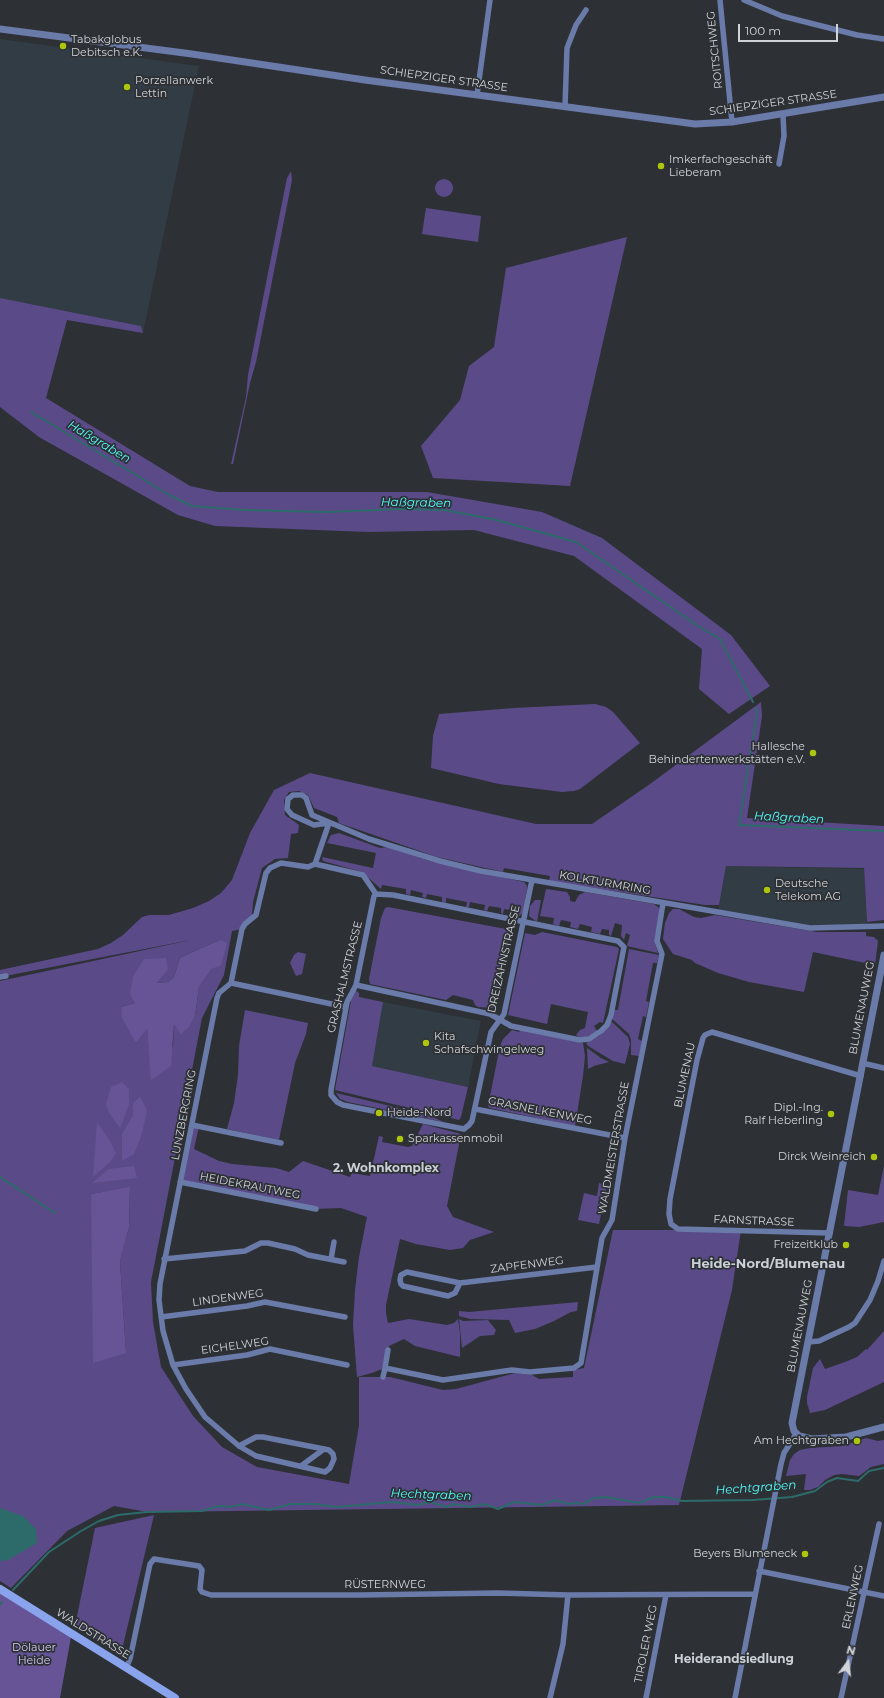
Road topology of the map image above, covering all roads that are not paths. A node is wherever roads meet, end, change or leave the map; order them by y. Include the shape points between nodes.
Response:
1 (490, 0) edge
2 (720, 0) edge
3 (744, 0) edge
4 (586, 10) dead end
5 (0, 29) edge
6 (884, 39) edge
7 (476, 95) junction
8 (884, 97) edge
9 (565, 107) junction
10 (783, 115) junction
11 (732, 122) junction
12 (779, 164) dead end
13 (329, 823) junction
14 (315, 864) junction
15 (532, 880) junction
16 (376, 894) junction
17 (663, 903) junction
18 (524, 922) junction
19 (884, 926) edge
20 (884, 955) edge
21 (231, 983) junction
22 (356, 985) junction
23 (346, 1007) junction
24 (501, 1020) junction
25 (862, 1064) junction
26 (884, 1068) edge
27 (861, 1076) junction
28 (331, 1090) joint
29 (475, 1109) junction
30 (192, 1125) junction
31 (626, 1138) junction
32 (280, 1143) dead end
33 (180, 1182) junction
34 (316, 1209) dead end
35 (678, 1229) joint
36 (830, 1233) junction
37 (334, 1242) dead end
38 (164, 1259) junction
39 (331, 1259) junction
40 (884, 1261) edge
41 (344, 1262) dead end
42 (597, 1267) junction
43 (460, 1283) junction
44 (345, 1316) dead end
45 (161, 1317) junction
46 (808, 1342) junction
47 (388, 1350) dead end
48 (173, 1365) junction
49 (347, 1365) dead end
50 (385, 1368) junction
51 (383, 1377) dead end
52 (884, 1427) edge
53 (796, 1434) junction
54 (239, 1446) junction
55 (324, 1449) junction
56 (301, 1466) junction
57 (879, 1524) dead end
58 (759, 1571) junction
59 (0, 1589) edge
60 (864, 1592) junction
61 (666, 1594) junction
62 (755, 1594) junction
63 (568, 1595) junction
64 (884, 1596) edge
65 (126, 1668) junction
66 (175, 1698) edge
67 (550, 1698) edge
68 (646, 1698) edge
69 (735, 1698) edge
70 (841, 1698) edge

1 - 7 street
2 - 11 street, ROITSCHWEG
3 - 6 street via 782,16 857,35
4 - 9 street via 576,25 567,48
5 - 7 street, SCHIEPZIGER STRASSE via 296,68
7 - 9 street, SCHIEPZIGER STRASSE
8 - 10 street, SCHIEPZIGER STRASSE
9 - 11 street, SCHIEPZIGER STRASSE via 695,124
10 - 11 street, SCHIEPZIGER STRASSE
10 - 12 street via 784,136
13 - 13 street, KOLKTURMRING via 312,815 306,798 302,795 293,795 288,800 287,809 292,815 314,825
13 - 14 street
13 - 15 street, KOLKTURMRING via 369,839 440,861
14 - 16 street via 363,875
14 - 21 street via 308,867 281,863 266,873 256,915 245,924 241,932
15 - 17 street, KOLKTURMRING
15 - 18 street, DREIZAHNSTRASSE
16 - 18 street via 393,895
16 - 22 street, GRASHALMSTRASSE
17 - 19 street, KOLKTURMRING via 810,928
17 - 31 street, WALDMEISTERSTRASSE via 657,941 662,954
18 - 24 street, DREIZAHNSTRASSE
18 - 24 street via 618,940 624,947 611,1014 607,1025 586,1040 511,1026
20 - 25 street, BLUMENAUWEG
21 - 23 street
21 - 30 street, LUNZBERGRING via 217,998
22 - 23 street, GRASHALMSTRASSE
22 - 24 street via 490,1014
23 - 28 street, GRASHALMSTRASSE
24 - 29 street, DREIZAHNSTRASSE via 491,1032
25 - 26 street
25 - 27 street, BLUMENAUWEG
27 - 35 street, BLUMENAU via 712,1032 705,1035 697,1060 669,1207 671,1224
27 - 36 street, BLUMENAUWEG
28 - 29 street, GRASNELKENWEG via 332,1098 343,1105 462,1129 470,1123
29 - 31 street, GRASNELKENWEG
30 - 32 street
30 - 33 street, LUNZBERGRING
31 - 42 street, WALDMEISTERSTRASSE via 612,1220 602,1238
33 - 34 street, HEIDEKRAUTWEG
33 - 38 street, LUNZBERGRING
35 - 36 street, FARNSTRASSE
36 - 46 street, BLUMENAUWEG
37 - 39 street
38 - 39 street via 245,1251 268,1243
38 - 45 street, LUNZBERGRING via 160,1284
39 - 41 street
40 - 46 street via 870,1300 855,1322 850,1327 819,1341
42 - 43 street, ZAPFENWEG
42 - 50 street, WALDMEISTERSTRASSE via 584,1355 579,1366 534,1372 512,1370 443,1380
43 - 43 street, ZAPFENWEG via 407,1272 401,1275 400,1280 404,1286 448,1296 454,1293
44 - 45 street, LINDENWEG via 265,1302
45 - 48 street, LUNZBERGRING
46 - 53 street, BLUMENAUWEG via 792,1420
47 - 50 street
48 - 49 street, EICHELWEG via 247,1355 270,1349
48 - 54 street, LUNZBERGRING via 201,1412 218,1430
50 - 51 street
52 - 53 street via 837,1438 808,1439
53 - 58 street via 784,1453
54 - 55 street via 263,1437
54 - 56 street, LUNZBERGRING via 256,1456
55 - 56 street
55 - 56 street, LUNZBERGRING via 333,1454 334,1460 325,1472
57 - 60 street, ERLENWEG
58 - 60 street
58 - 62 street
59 - 65 main road, WALDSTRASSE
60 - 64 street
60 - 70 street, ERLENWEG
61 - 62 street, RÜSTERNWEG
61 - 63 street, RÜSTERNWEG
61 - 68 street, TIROLER WEG
62 - 69 street
63 - 65 street, RÜSTERNWEG via 211,1595 200,1589 202,1570 199,1566 154,1559 150,1564
63 - 67 street via 563,1644
65 - 66 main road, WALDSTRASSE

